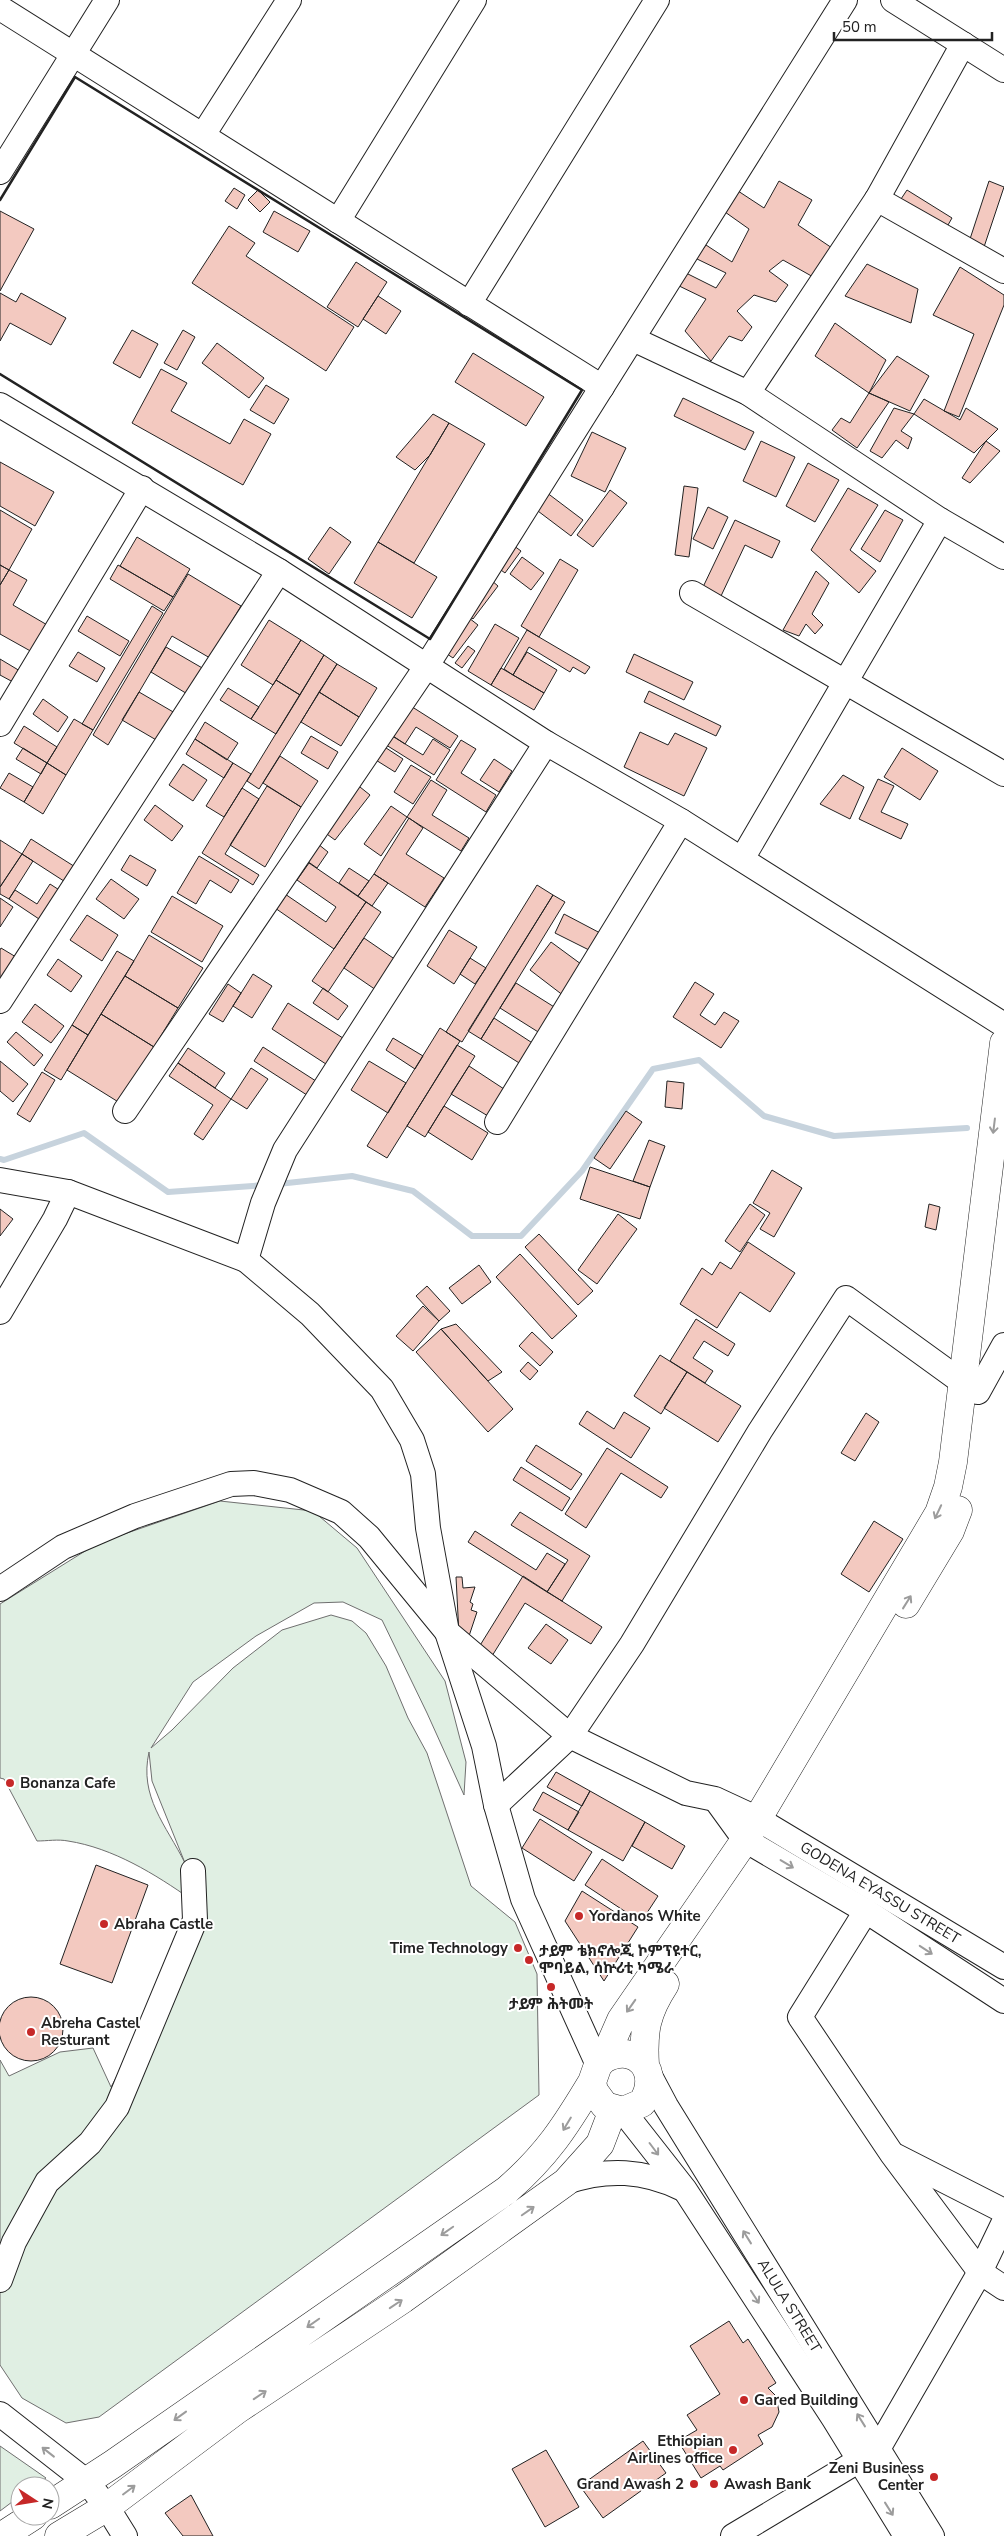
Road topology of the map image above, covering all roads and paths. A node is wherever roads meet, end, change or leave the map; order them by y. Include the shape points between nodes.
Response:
1 (107, 0) edge
2 (289, 0) edge
3 (474, 0) edge
4 (657, 0) edge
5 (845, 0) edge
6 (893, 0) edge
7 (0, 8) edge
8 (963, 44) junction
9 (73, 54) junction
10 (1004, 70) edge
11 (203, 135) junction
12 (0, 172) edge
13 (877, 200) junction
14 (338, 221) junction
15 (1004, 271) edge
16 (469, 304) junction
17 (633, 338) junction
18 (602, 387) junction
19 (748, 393) junction
20 (0, 406) edge
21 (142, 488) junction
22 (940, 520) junction
23 (1004, 557) edge
24 (279, 571) junction
25 (692, 593) dead end
26 (426, 667) junction
27 (846, 682) junction
28 (0, 724) edge
29 (546, 743) junction
30 (1004, 774) edge
31 (681, 821) junction
32 (742, 859) junction
33 (0, 1001) edge
34 (1004, 1025) edge
35 (1004, 1043) edge
36 (125, 1111) dead end
37 (497, 1122) dead end
38 (0, 1180) edge
39 (1004, 1188) edge
40 (68, 1192) junction
41 (246, 1260) junction
42 (0, 1312) edge
43 (1004, 1345) edge
44 (970, 1387) junction
45 (0, 1589) edge
46 (447, 1632) junction
47 (570, 1736) junction
48 (496, 1805) junction
49 (757, 1832) junction
50 (193, 1871) dead end
51 (866, 1911) junction
52 (1004, 1967) edge
53 (1004, 2001) edge
54 (598, 2069) junction
55 (647, 2070) junction
56 (618, 2110) junction
57 (892, 2154) junction
58 (566, 2182) junction
59 (686, 2190) junction
60 (1004, 2211) edge
61 (1004, 2222) edge
62 (980, 2272) junction
63 (0, 2280) edge
64 (1004, 2288) edge
65 (224, 2385) junction
66 (238, 2409) junction
67 (0, 2414) edge
68 (868, 2454) junction
69 (87, 2482) junction
70 (60, 2499) edge
71 (107, 2507) junction
72 (18, 2526) edge
73 (2, 2536) edge
74 (59, 2536) edge
75 (125, 2536) edge
76 (733, 2536) edge
77 (906, 2536) edge
78 (932, 2536) edge

1 - 9 street
2 - 11 street
3 - 14 street
4 - 16 street
5 - 17 street
6 - 8 street
7 - 9 street
8 - 10 street
8 - 13 street
9 - 11 street
9 - 12 street
11 - 14 street
13 - 15 street
13 - 19 street
14 - 16 street
16 - 18 street
17 - 18 street
17 - 19 street
18 - 26 street
19 - 22 street
20 - 21 street
21 - 24 street
21 - 28 street
22 - 23 street
22 - 27 street
24 - 26 street
24 - 33 street
25 - 27 street
26 - 29 street
26 - 36 street
27 - 30 street
27 - 32 street
29 - 31 street
29 - 41 street via 281,1160
31 - 32 street
31 - 37 street
32 - 34 street
35 -> 44 main road
38 - 40 street
39 - 44 main road
40 - 41 street
40 - 42 street
41 - 46 street via 310,1314 382,1389 412,1440 423,1474 428,1528
43 - 44 street
44 - 47 street via 846,1298 760,1431 632,1644
44 - 49 main road via 948,1488 939,1513
45 - 46 street via 64,1547 135,1516 231,1484 254,1483 290,1490 341,1512 369,1537
46 - 47 street
46 - 48 street via 484,1746
47 - 48 street
47 - 49 street via 686,1793 715,1799
48 - 54 street via 523,1899
49 -> 51 street
49 - 52 street, GODENA EYASSU STREET
49 -> 54 main road via 621,2020
49 - 55 main road via 648,2015 644,2031
50 - 63 street via 195,1920 117,2107 90,2143 47,2182 14,2242
51 -> 53 street
51 - 57 street via 800,2016
54 - 55 main road via 620,2053 630,2054
54 - 56 main road via 598,2100
54 -> 65 main road via 563,2131 534,2166 507,2190
55 - 56 main road via 650,2084 642,2103
68 -> 55 street, ALULA STREET
56 - 58 main road via 600,2144
56 -> 59 street, ALULA STREET
57 - 60 street
57 - 62 street
58 - 59 street via 600,2173 630,2172 656,2177
66 -> 58 main road via 403,2299
59 -> 68 street, ALULA STREET via 834,2419
61 - 62 street
62 - 64 street
62 - 68 street
65 - 66 main road
65 -> 69 main road
71 -> 66 main road
69 -> 67 street
68 - 76 street
68 -> 77 street, ALULA STREET
68 - 78 street, ALULA STREET
69 - 70 main road
69 - 71 street
71 - 74 main road
71 - 75 street
72 - 73 main road

